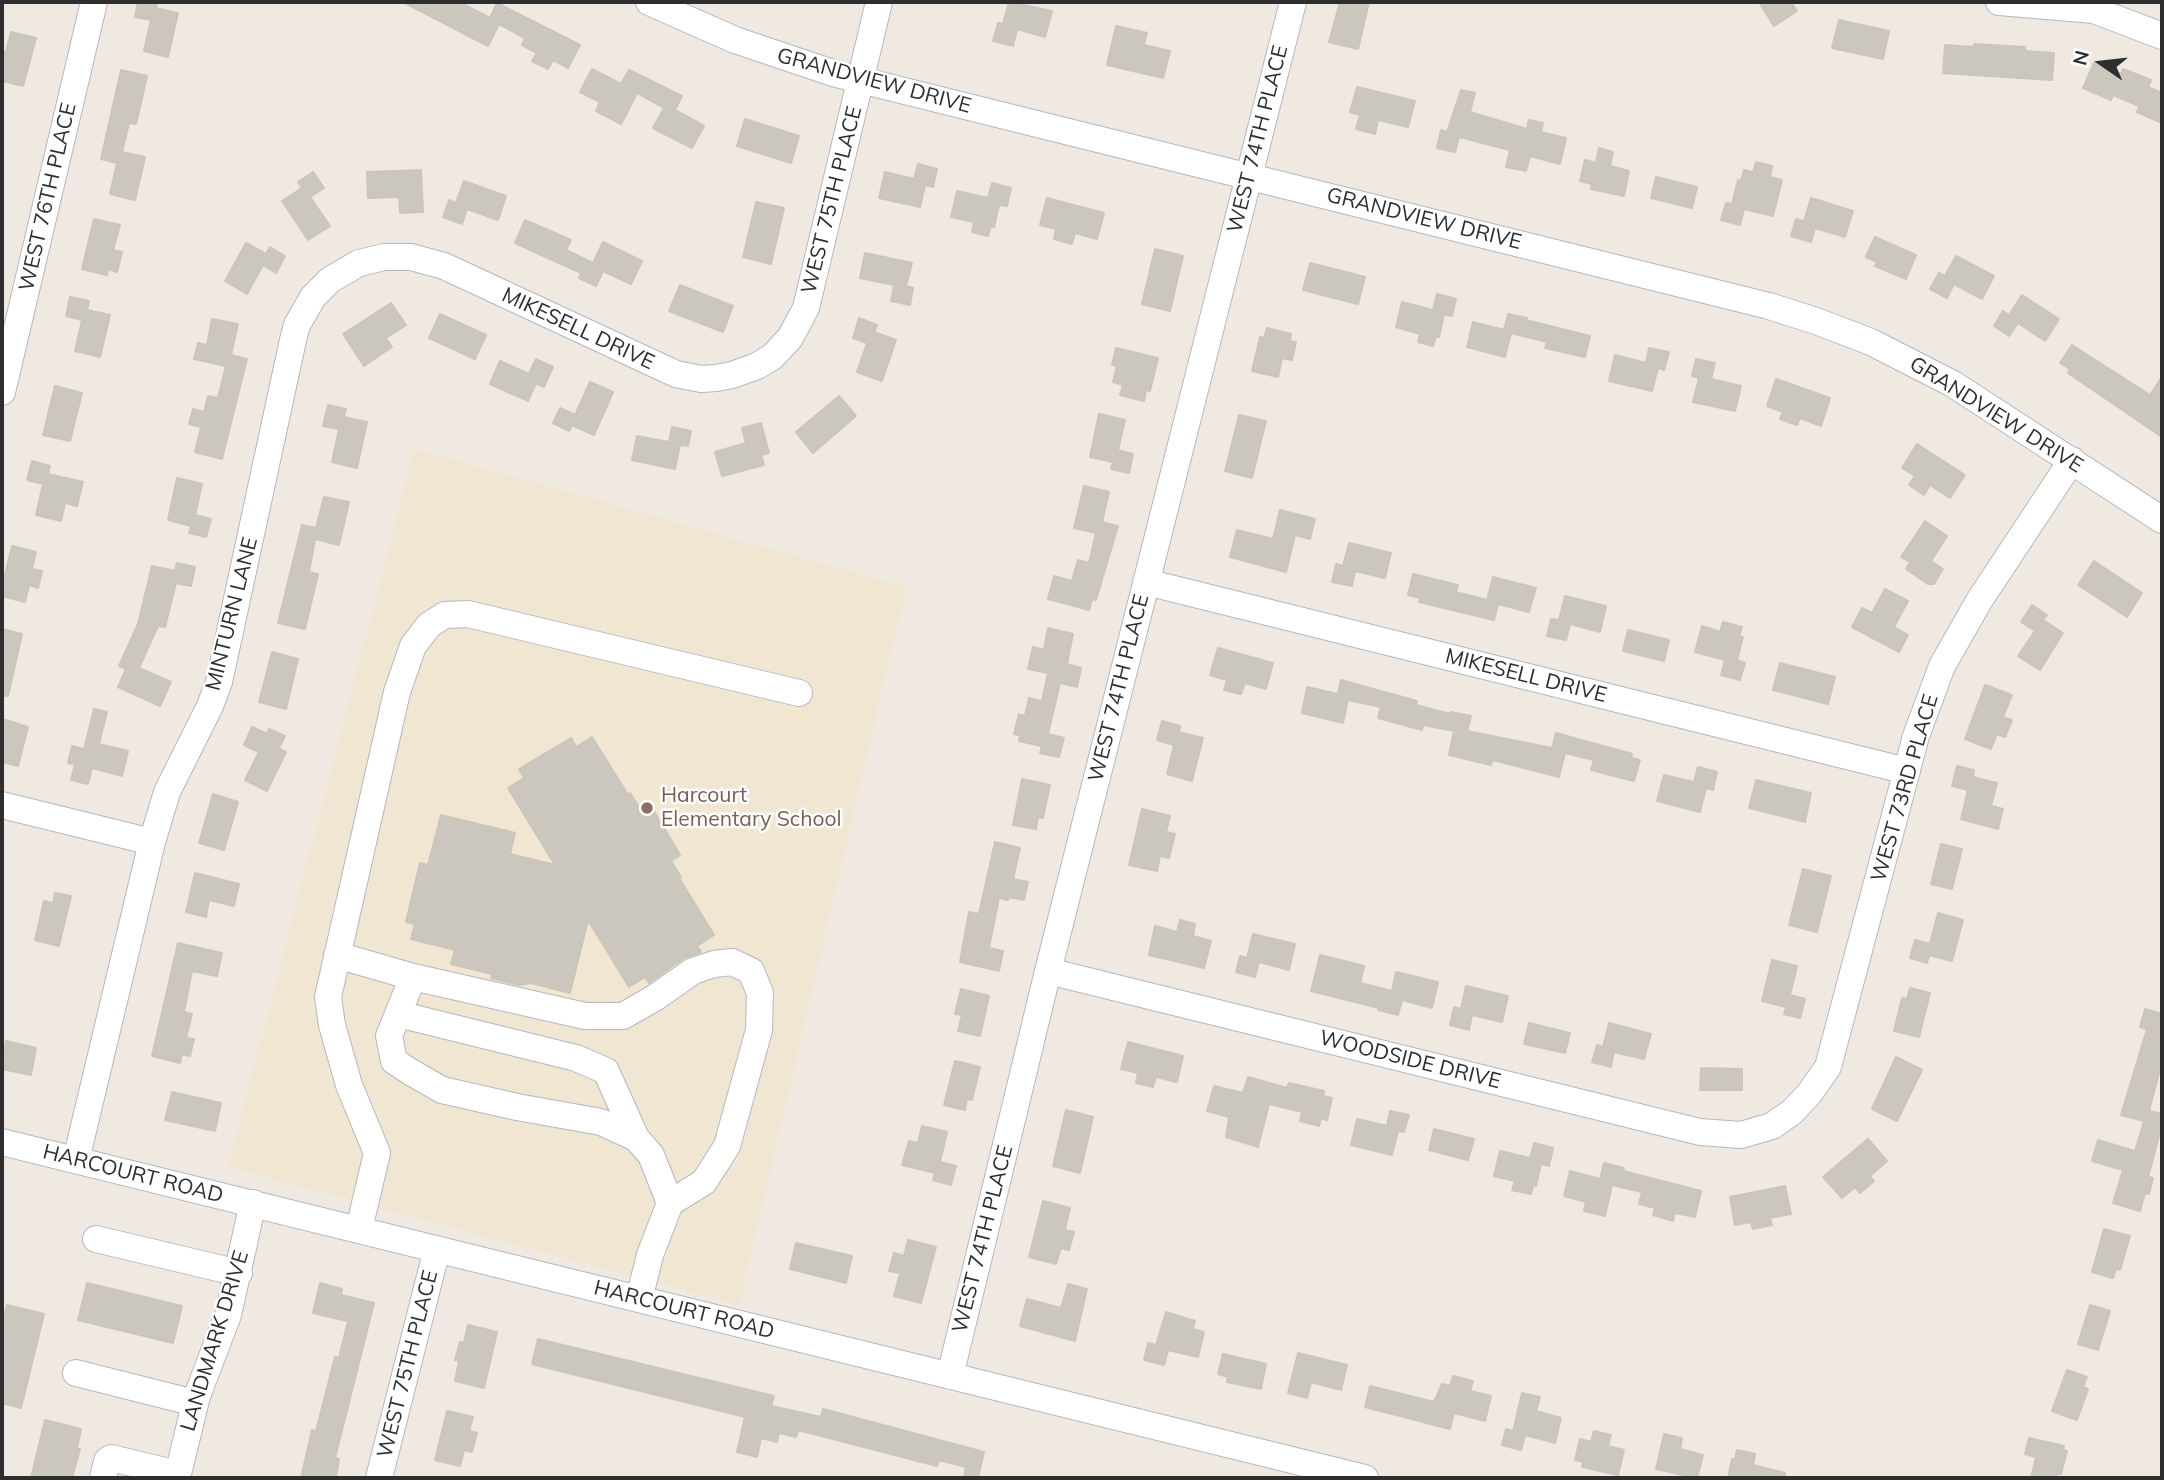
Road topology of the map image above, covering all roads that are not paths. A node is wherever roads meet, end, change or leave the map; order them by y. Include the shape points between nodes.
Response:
1 (94, 2) edge
2 (649, 2) edge
3 (879, 2) edge
4 (1293, 2) edge
5 (1999, 2) edge
6 (2096, 6) edge
7 (2162, 36) edge
8 (861, 81) junction
9 (1250, 176) junction
10 (337, 276) joint
11 (803, 316) joint
12 (2, 392) edge
13 (2071, 460) junction
14 (2162, 520) edge
15 (1146, 582) junction
16 (799, 693) dead end
17 (1907, 771) junction
18 (2, 805) edge
19 (152, 842) junction
20 (337, 955) junction
21 (1048, 971) junction
22 (413, 977) junction
23 (398, 1014) junction
24 (1772, 1126) joint
25 (636, 1138) junction
26 (2, 1142) edge
27 (76, 1160) junction
28 (253, 1203) junction
29 (670, 1203) junction
30 (359, 1229) junction
31 (96, 1239) dead end
32 (437, 1249) junction
33 (239, 1273) junction
34 (639, 1299) junction
35 (76, 1373) dead end
36 (950, 1376) junction
37 (195, 1403) junction
38 (1301, 1471) edge
39 (177, 1476) edge
40 (103, 1478) edge
41 (379, 1478) edge
42 (1365, 1478) edge

1 - 12 street, WEST 76TH PLACE
2 - 8 street, GRANDVIEW DRIVE via 757,49
3 - 8 street, WEST 75TH PLACE
4 - 9 street, WEST 74TH PLACE
5 - 6 street
6 - 7 street
8 - 9 street, GRANDVIEW DRIVE
8 - 11 street, WEST 75TH PLACE
9 - 13 street, GRANDVIEW DRIVE via 1816,321 1939,376
9 - 15 street, WEST 74TH PLACE
10 - 11 street, MIKESELL DRIVE via 359,263 384,257 428,260 668,372 701,379 725,377 772,357
10 - 19 street, MINTURN LANE via 313,298 297,325 219,682 167,792
13 - 14 street, GRANDVIEW DRIVE
13 - 17 street, WEST 73RD PLACE via 1942,666
15 - 17 street, MIKESELL DRIVE
15 - 21 street, WEST 74TH PLACE
16 - 20 street via 468,614 445,615 429,625 413,646 397,692
17 - 24 street, WEST 73RD PLACE via 1828,1067 1792,1112
18 - 19 street
19 - 27 street, MINTURN LANE
20 - 22 street
20 - 30 street via 328,996 332,1025 349,1085 377,1153
21 - 24 street, WOODSIDE DRIVE via 1700,1132 1741,1135
21 - 36 street, WEST 74TH PLACE
22 - 23 street
22 - 29 street via 585,1016 623,1016 693,971 732,962 751,971 760,993 759,1030 727,1146 704,1182
23 - 25 street via 576,1058 606,1071
23 - 25 street via 389,1036 394,1061 442,1090 601,1122
25 - 29 street via 651,1155
26 - 27 street, HARCOURT ROAD
27 - 28 street, HARCOURT ROAD
28 - 30 street, HARCOURT ROAD
28 - 33 street, LANDMARK DRIVE
29 - 34 street
30 - 32 street, HARCOURT ROAD
31 - 33 street
32 - 34 street, HARCOURT ROAD
32 - 41 street, WEST 75TH PLACE
33 - 37 street, LANDMARK DRIVE
34 - 36 street, HARCOURT ROAD
35 - 37 street
36 - 38 street, HARCOURT ROAD
37 - 39 street, LANDMARK DRIVE
38 - 42 street, HARCOURT ROAD
39 - 40 street via 111,1458

